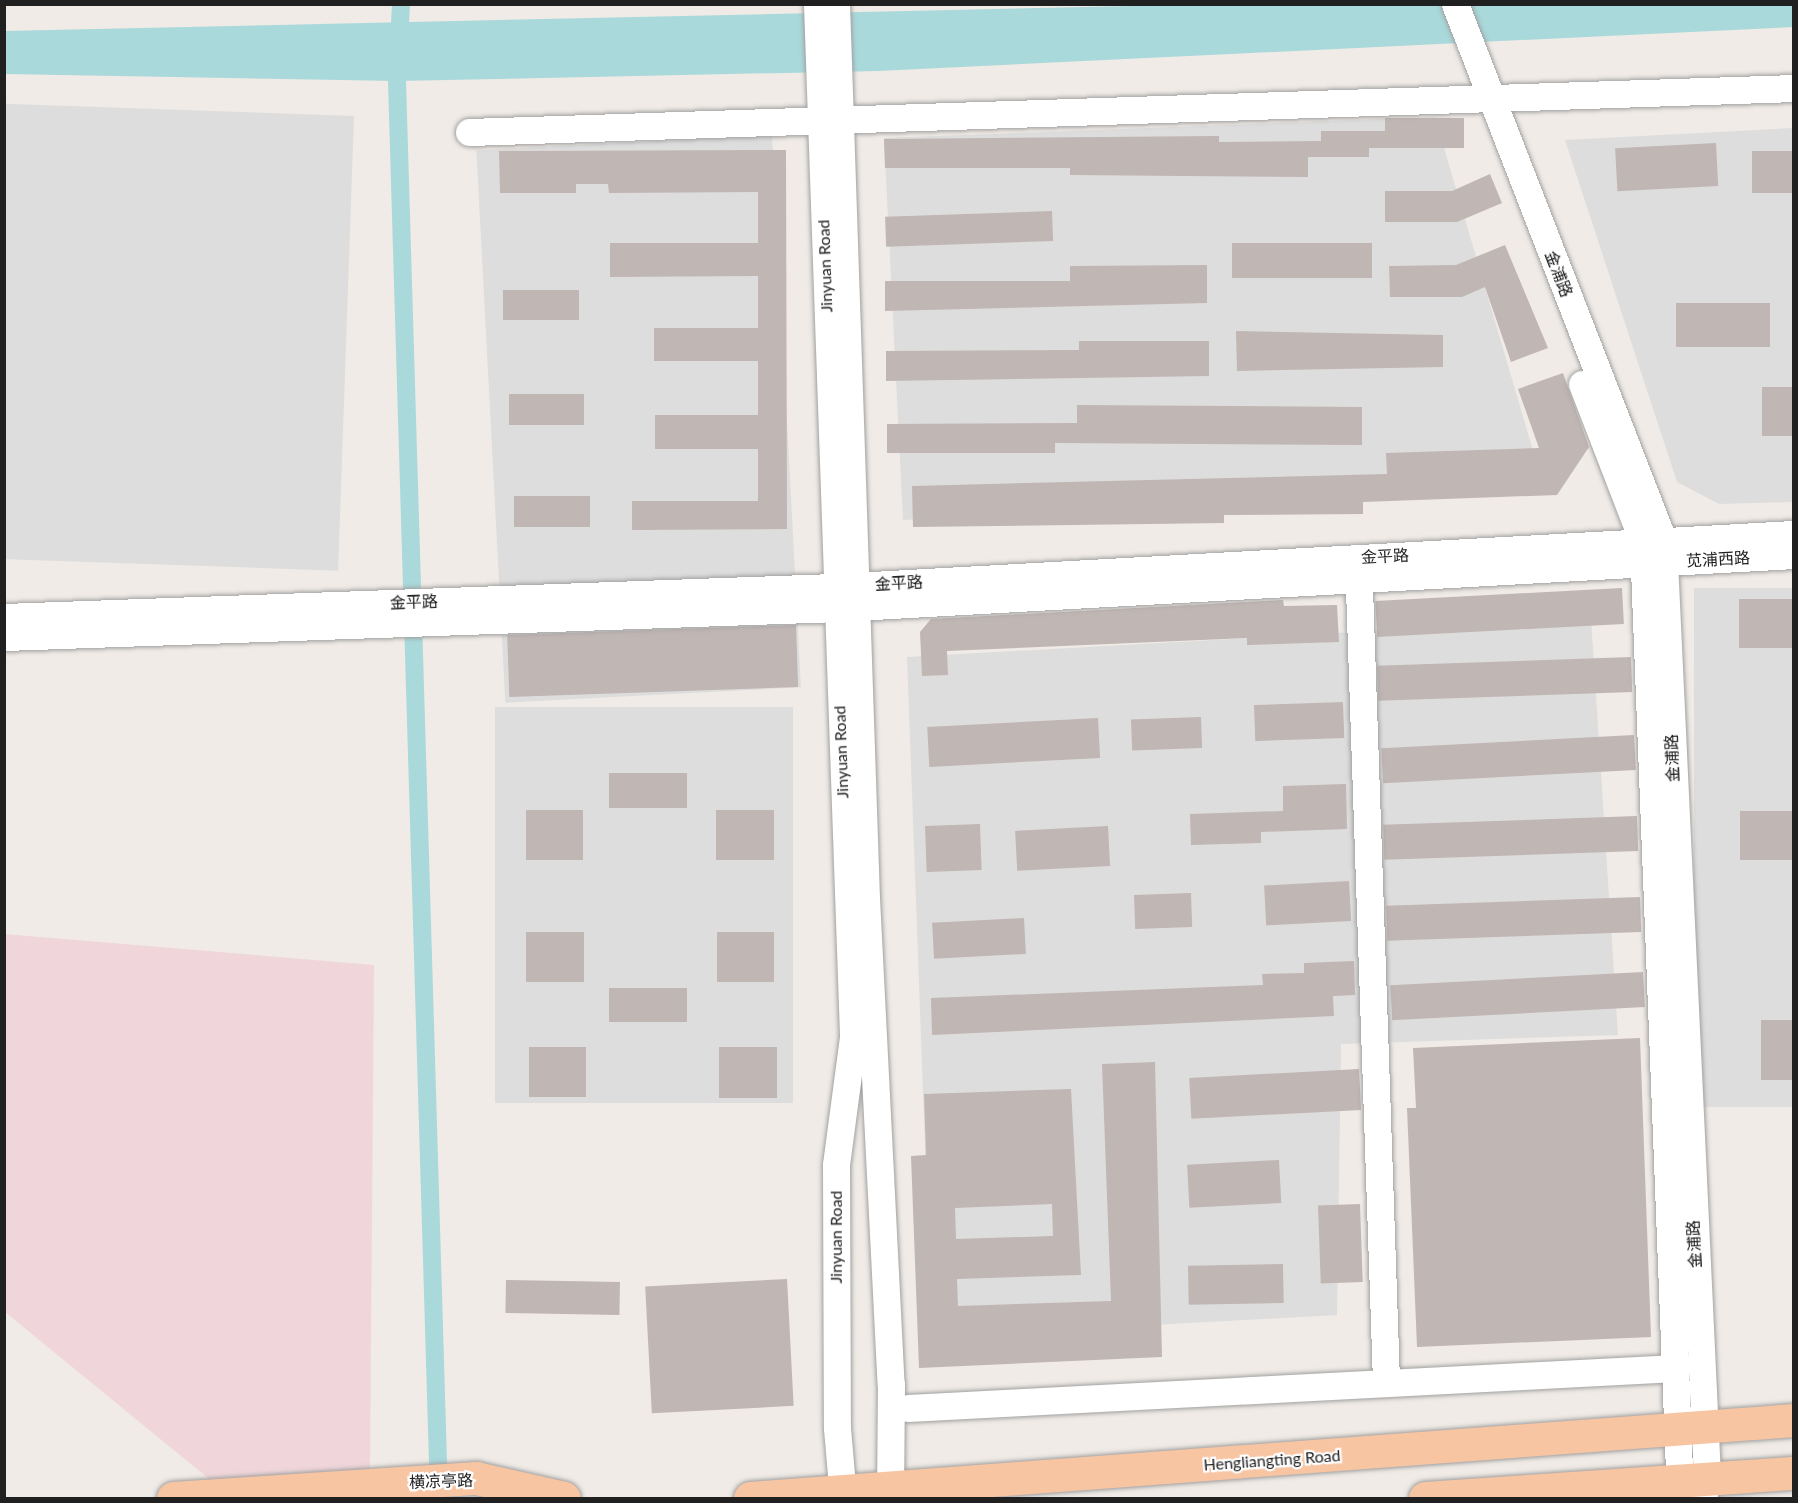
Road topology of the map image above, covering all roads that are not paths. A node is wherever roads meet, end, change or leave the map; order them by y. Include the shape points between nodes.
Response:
1 (1438, 4) edge
2 (1455, 4) edge
3 (827, 8) edge
4 (1464, 52) junction
5 (1794, 88) edge
6 (1483, 101) junction
7 (830, 120) junction
8 (468, 132) dead end
9 (1794, 534) edge
10 (1653, 551) junction
11 (1794, 555) edge
12 (1358, 567) junction
13 (847, 597) junction
14 (451, 611) junction
15 (374, 613) junction
16 (4, 617) edge
17 (4, 638) edge
18 (1676, 1368) junction
19 (1386, 1382) junction
20 (909, 1408) dead end
21 (1794, 1420) edge
22 (1692, 1428) junction
23 (1794, 1473) edge
24 (1693, 1489) edge
25 (890, 1494) edge
26 (842, 1495) edge
27 (173, 1498) edge
28 (564, 1498) edge
29 (750, 1498) edge
30 (1425, 1498) edge

1 - 4 street
2 - 4 street
3 - 7 street
4 - 6 street, 金浦路
5 - 6 street
6 - 7 street
6 - 10 street, 金浦路
7 - 8 street
7 - 13 street
9 - 10 street, 金平路
10 - 11 street, 苋浦西路
10 - 12 street, 金平路
10 - 18 street, 金浦路
10 - 22 street, 金浦路
12 - 13 street, 金平路
12 - 19 street
13 - 14 street, 金平路
13 - 14 street, 金平路 via 503,621
13 - 25 street via 891,1384
13 - 26 street, Jinyuan Road via 853,1037 836,1165
14 - 15 street, 金平路
15 - 16 street, 金平路
15 - 17 street
18 - 19 street
18 - 22 street, 金浦路
19 - 20 street
21 - 22 main road, Hengliangting Road
22 - 24 street, 金浦路
22 - 25 main road, Hengliangting Road
23 - 24 main road
24 - 30 main road
25 - 26 main road, Hengliangting Road
26 - 29 main road, Hengliangting Road
27 - 28 main road, 横凉亭路 via 476,1479

